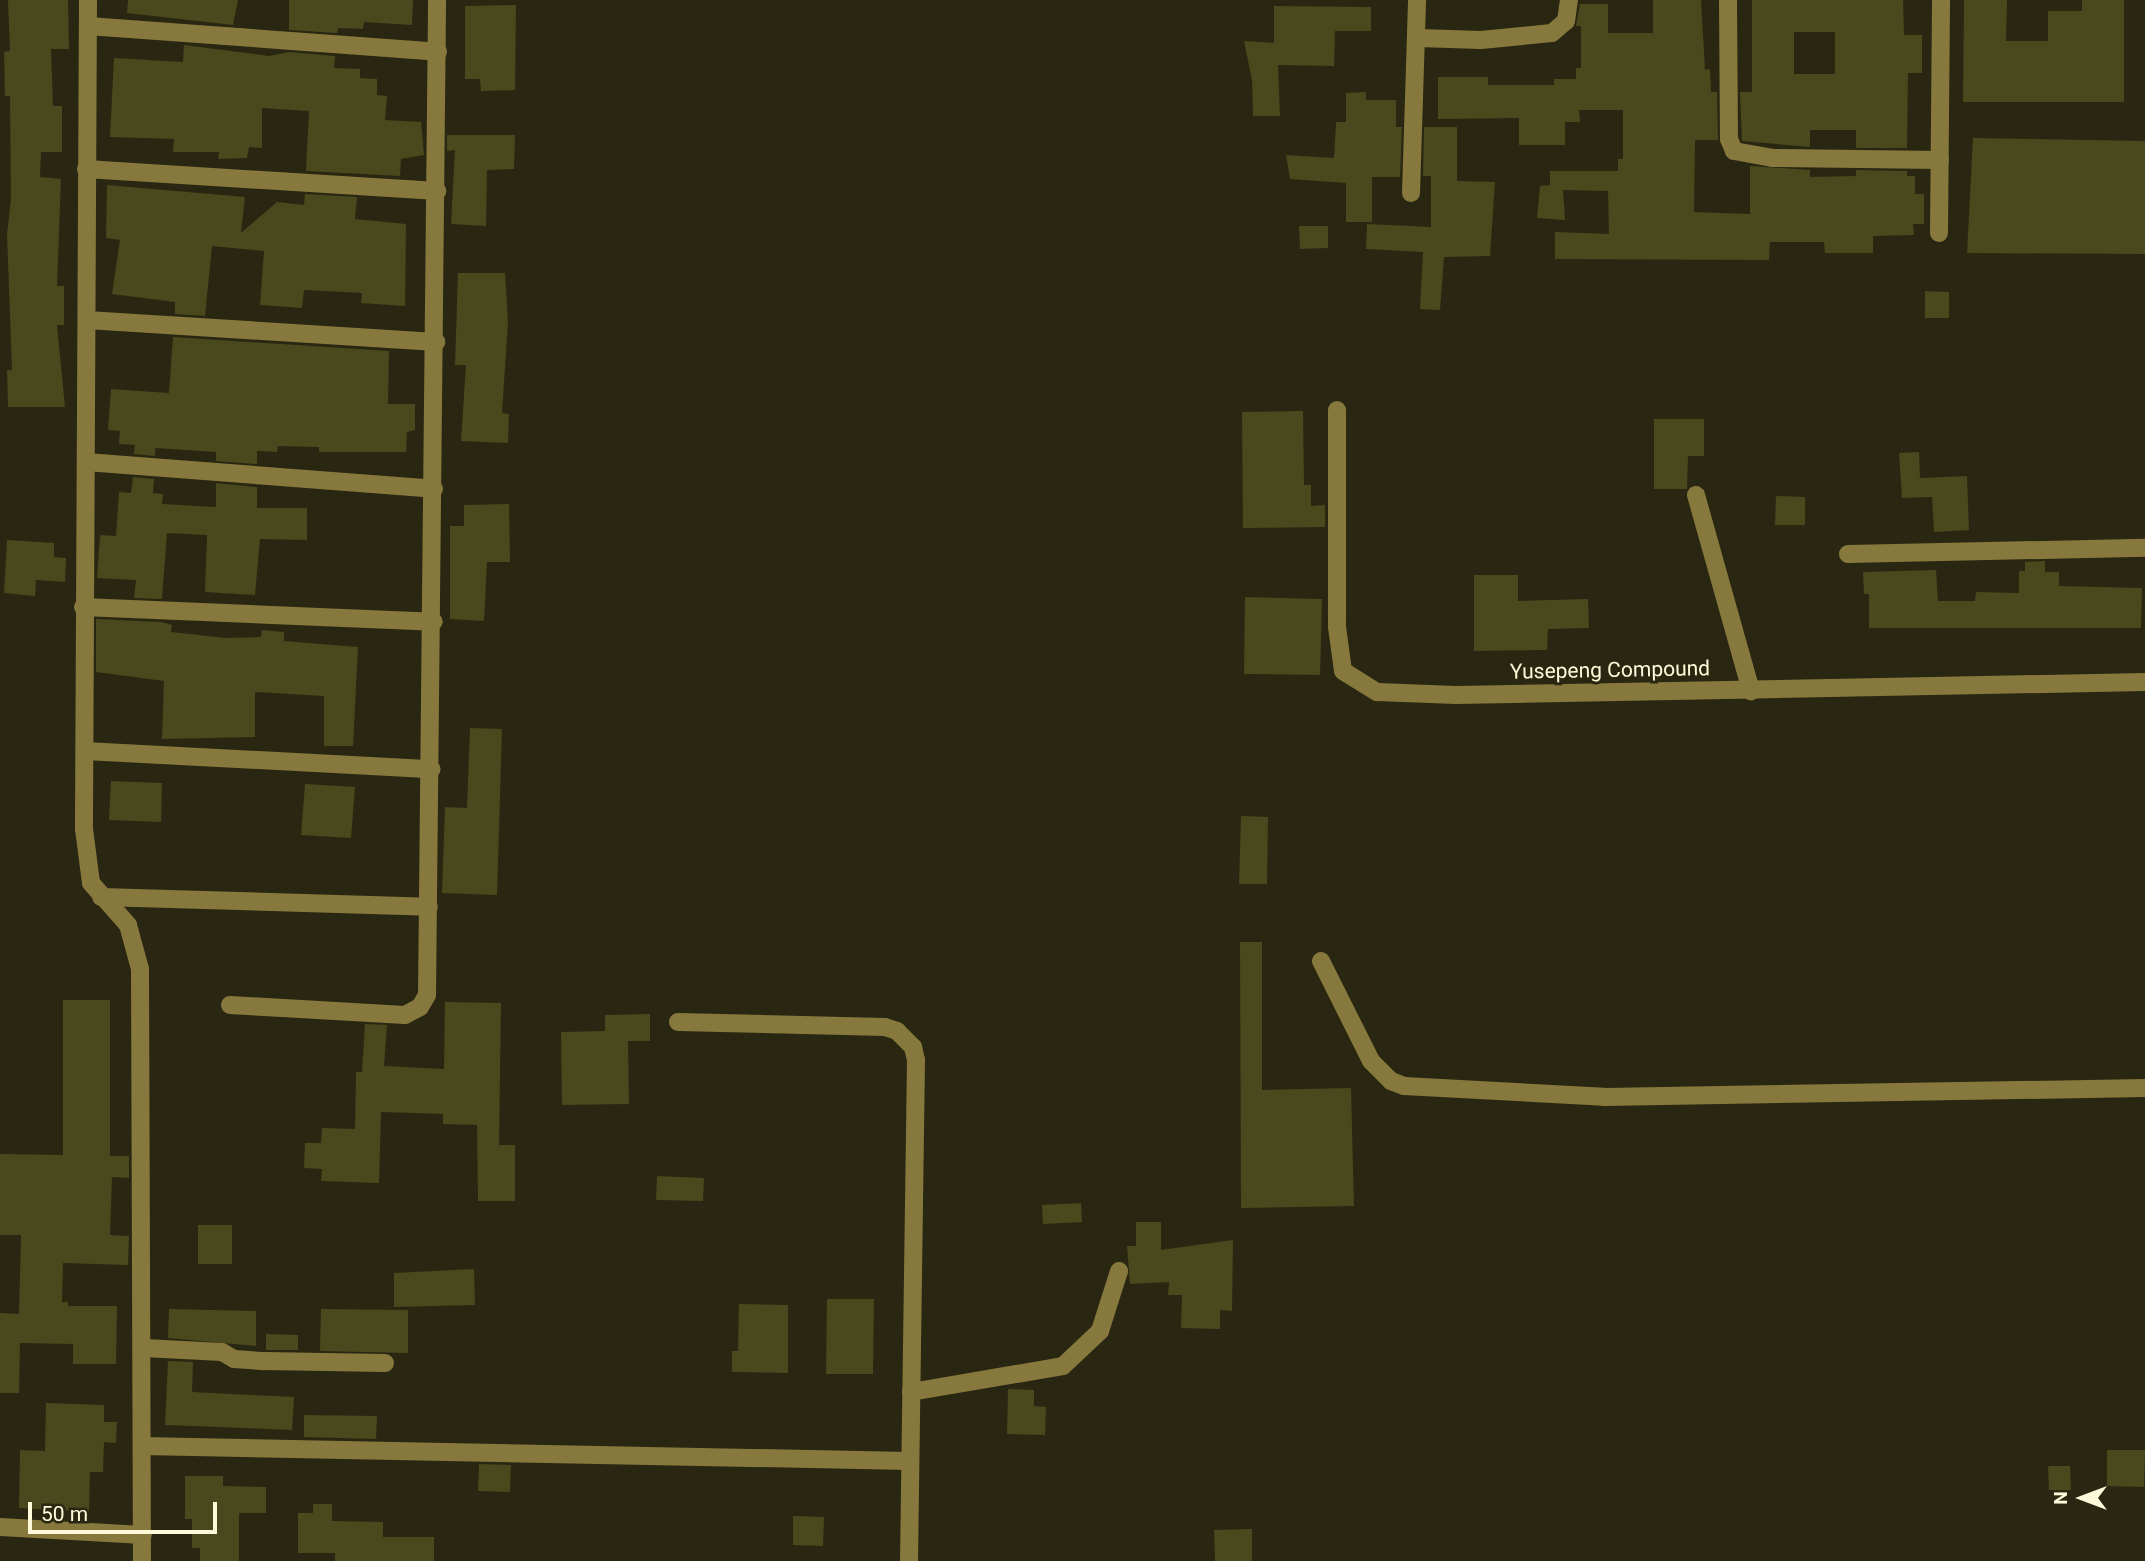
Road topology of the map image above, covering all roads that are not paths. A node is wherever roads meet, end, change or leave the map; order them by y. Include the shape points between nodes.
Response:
1 (88, 0) edge
2 (438, 0) edge
3 (1418, 0) edge
4 (1569, 0) edge
5 (1728, 0) edge
6 (1941, 0) edge
7 (88, 26) junction
8 (1418, 38) junction
9 (438, 52) junction
10 (1940, 160) junction
11 (86, 169) junction
12 (437, 191) junction
13 (1412, 193) dead end
14 (1939, 233) dead end
15 (87, 320) junction
16 (436, 342) junction
17 (1337, 410) dead end
18 (86, 461) junction
19 (434, 489) junction
20 (1696, 495) dead end
21 (2145, 548) edge
22 (1848, 554) dead end
23 (83, 607) junction
24 (434, 622) junction
25 (2145, 682) edge
26 (1751, 691) junction
27 (85, 751) junction
28 (432, 769) junction
29 (101, 897) junction
30 (429, 907) junction
31 (1321, 961) dead end
32 (230, 1005) dead end
33 (678, 1022) dead end
34 (2145, 1088) edge
35 (1119, 1271) dead end
36 (144, 1348) junction
37 (385, 1363) dead end
38 (911, 1392) junction
39 (142, 1446) junction
40 (909, 1461) junction
41 (0, 1527) edge
42 (143, 1535) junction
43 (142, 1561) edge
44 (909, 1561) edge

1 - 7 street
2 - 9 street
3 - 8 street
4 - 8 street via 1566,21 1552,33 1481,40
5 - 10 street via 1729,139 1734,151 1772,158
6 - 10 street
7 - 9 street
7 - 11 street
8 - 13 street
9 - 12 street
10 - 14 street
11 - 12 street
11 - 15 street
12 - 16 street
15 - 16 street
15 - 18 street
16 - 19 street
17 - 26 street, Yusepeng Compound via 1337,627 1343,671 1357,683 1377,692 1456,695
18 - 19 street
18 - 23 street
19 - 24 street
20 - 26 street
21 - 22 street
23 - 24 street
23 - 27 street
24 - 28 street
25 - 26 street, Yusepeng Compound
27 - 28 street
27 - 29 street via 85,864
28 - 30 street
29 - 30 street
29 - 36 street via 128,925 141,969
30 - 32 street via 427,995 420,1007 405,1015
31 - 34 street via 1371,1061 1391,1082 1414,1088 1604,1097
33 - 38 street via 885,1027 897,1031 913,1047
35 - 38 street via 1100,1331 1063,1366
36 - 37 street via 222,1352 234,1359 265,1361
36 - 39 street
38 - 40 street
39 - 40 street
39 - 42 street
40 - 44 street
41 - 42 street
42 - 43 street

